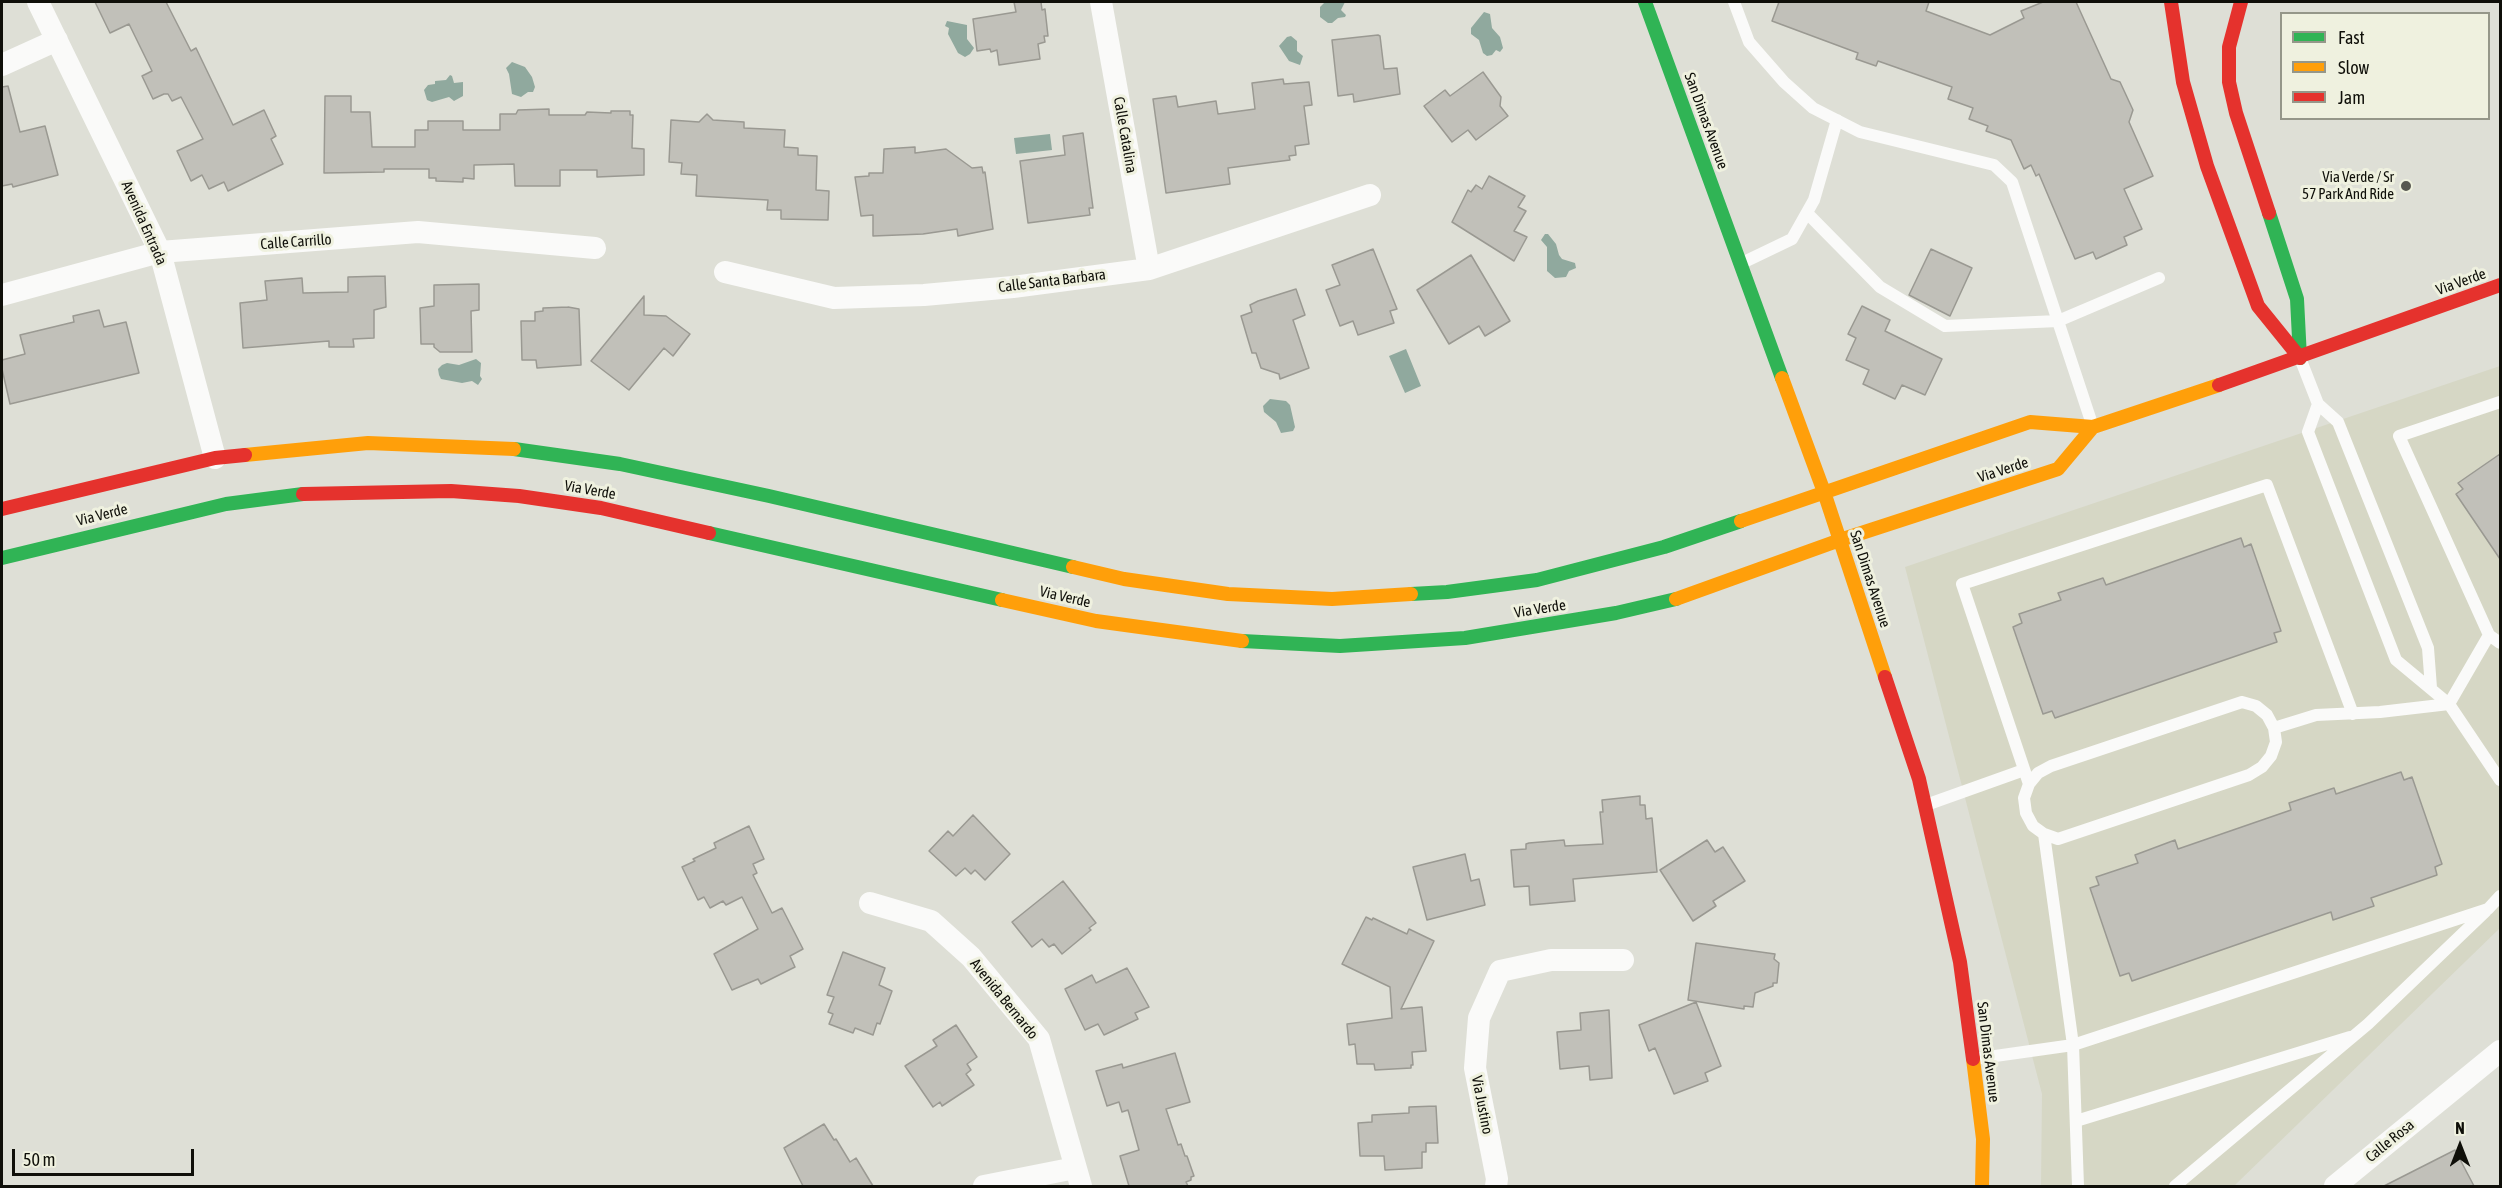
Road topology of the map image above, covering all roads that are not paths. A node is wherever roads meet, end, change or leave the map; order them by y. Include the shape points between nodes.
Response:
1 (38, 2) edge
2 (1101, 2) edge
3 (1645, 2) edge
4 (1734, 2) edge
5 (2171, 2) edge
6 (2241, 2) edge
7 (57, 40) junction
8 (2, 65) edge
9 (1837, 120) junction
10 (1370, 195) dead end
11 (1807, 213) junction
12 (595, 248) dead end
13 (160, 252) junction
14 (1741, 263) junction
15 (1149, 269) junction
16 (725, 272) dead end
17 (2159, 278) dead end
18 (2500, 285) edge
19 (2, 295) edge
20 (2058, 321) junction
21 (2300, 358) junction
22 (2500, 402) edge
23 (2318, 404) junction
24 (2093, 427) junction
25 (216, 463) junction
26 (1824, 492) junction
27 (2, 509) edge
28 (1840, 540) junction
29 (2, 558) edge
30 (2489, 635) junction
31 (2500, 643) edge
32 (2431, 688) junction
33 (2450, 704) junction
34 (2353, 714) junction
35 (2274, 728) junction
36 (2024, 770) junction
37 (2500, 780) edge
38 (2029, 784) junction
39 (1925, 805) junction
40 (2044, 834) junction
41 (2500, 896) edge
42 (870, 903) dead end
43 (2488, 909) junction
44 (1623, 960) dead end
45 (2355, 1035) junction
46 (2073, 1045) junction
47 (2500, 1051) edge
48 (1972, 1059) junction
49 (2076, 1121) junction
50 (1078, 1178) edge
51 (984, 1186) edge
52 (1496, 1186) edge
53 (1982, 1186) edge
54 (2078, 1186) edge
55 (2175, 1186) edge
56 (2335, 1186) edge

1 - 7 street, Avenida Entrada
2 - 15 street, Calle Catalina
3 - 14 main road, San Dimas Avenue
4 - 9 lane via 1749,42 1813,108
5 - 21 main road via 2183,82 2207,166 2258,306
6 - 21 main road via 2229,47 2229,82 2297,299
7 - 8 street
7 - 13 street, Avenida Entrada
9 - 11 lane
9 - 20 lane via 1860,132 1994,165 2012,182
10 - 15 street, Calle Santa Barbara
11 - 14 lane via 1792,239
11 - 20 lane via 1880,287 1944,326
12 - 13 street, Calle Carrillo via 418,232
13 - 19 street, Calle Carrillo
13 - 25 street, Avenida Entrada
14 - 26 main road, San Dimas Avenue
15 - 16 street, Calle Santa Barbara via 924,295 834,298
17 - 20 lane
18 - 21 main road, Via Verde
20 - 24 lane
21 - 23 lane
21 - 24 main road, Via Verde
22 - 30 lane via 2399,436
23 - 32 lane via 2338,422 2428,648
23 - 32 lane via 2308,432 2396,660
24 - 26 main road, Via Verde via 2030,422
24 - 28 main road, Via Verde via 2058,469
25 - 26 main road, Via Verde via 368,443 532,450 620,464 758,494 1124,579 1228,594 1332,599 1447,592 1537,580 1664,547
25 - 27 main road, Via Verde
26 - 28 main road, San Dimas Avenue
28 - 29 main road, Via Verde via 1674,600 1616,613 1465,638 1340,646 1223,640 1096,621 601,508 451,491 224,498
28 - 39 main road, San Dimas Avenue
30 - 31 lane
30 - 33 lane
32 - 33 lane
33 - 34 lane
33 - 37 lane
34 - 35 lane via 2316,715
34 - 36 lane via 2267,485 1962,584
35 - 38 lane via 2256,706 2242,702 2051,766
35 - 40 lane via 2276,742 2271,756 2249,775 2058,839
36 - 38 lane
36 - 39 lane
38 - 40 lane via 2024,798 2026,813
39 - 48 main road, San Dimas Avenue via 1960,962
40 - 46 lane
41 - 43 lane
42 - 50 street, Avenida Bernardo via 931,921 971,957 1039,1039
43 - 45 lane
43 - 46 lane
44 - 52 street, Via Justino via 1551,960 1500,971 1479,1018 1475,1068
45 - 49 lane
45 - 55 lane
46 - 48 lane
46 - 49 lane
47 - 56 street, Calle Rosa
48 - 53 main road, San Dimas Avenue via 1983,1139
49 - 54 lane
50 - 51 street

